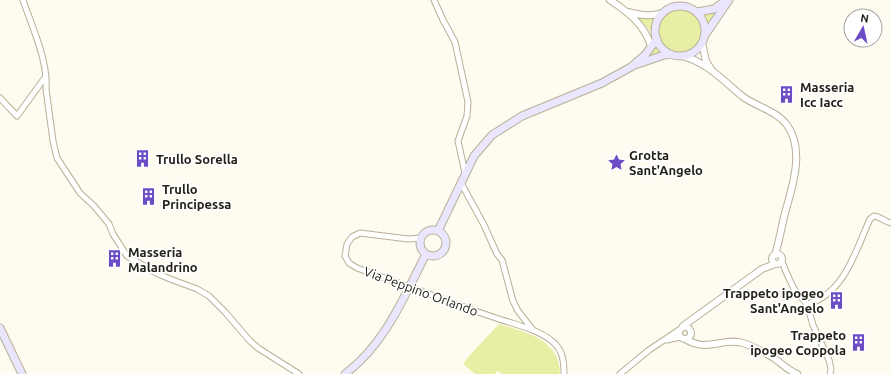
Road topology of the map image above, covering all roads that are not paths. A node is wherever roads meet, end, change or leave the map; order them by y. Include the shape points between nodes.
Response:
1 (23, 0) edge
2 (434, 0) edge
3 (610, 0) edge
4 (728, 0) edge
5 (626, 11) junction
6 (697, 12) junction
7 (662, 13) junction
8 (643, 28) junction
9 (705, 35) junction
10 (656, 38) junction
11 (702, 43) junction
12 (651, 46) junction
13 (671, 54) junction
14 (682, 56) junction
15 (631, 67) junction
16 (716, 75) junction
17 (46, 76) junction
18 (0, 98) edge
19 (465, 173) junction
20 (461, 183) junction
21 (891, 223) edge
22 (438, 231) junction
23 (421, 238) junction
24 (426, 254) junction
25 (777, 260) junction
26 (807, 304) junction
27 (0, 328) edge
28 (686, 330) junction
29 (533, 331) junction
30 (683, 338) junction
31 (662, 341) junction
32 (698, 344) junction
33 (22, 374) edge
34 (300, 374) edge
35 (345, 374) edge
36 (564, 374) edge
37 (620, 374) edge
38 (797, 374) edge
39 (830, 374) edge

1 - 17 street via 32,21
2 - 19 street via 455,42 468,102 467,116 458,142
3 - 5 street
4 - 6 main road via 714,9
4 - 9 main road
5 - 7 street via 641,16
5 - 8 street
6 - 7 main road via 691,8 676,6
6 - 9 main road via 703,19
7 - 10 main road via 656,24
8 - 10 street
8 - 12 street
9 - 11 main road
10 - 12 main road
10 - 13 main road
11 - 14 main road via 694,52
11 - 16 street via 706,61
12 - 15 main road
13 - 14 main road
13 - 15 main road
14 - 16 street via 700,62
15 - 19 main road via 569,98 522,116 492,135 474,156
16 - 25 street via 745,99 777,116 792,134 796,160 794,178 782,226
17 - 18 street via 17,116
17 - 34 street via 57,158 80,193 109,224 127,256 156,273 198,289 209,296 258,348
19 - 20 main road
20 - 22 main road
20 - 29 street via 502,260 512,301
21 - 26 street via 879,216 870,219 846,271 828,295
22 - 23 main road via 426,232
22 - 24 main road via 444,237 444,249 438,255
23 - 24 main road via 421,248
23 - 29 street, Via Peppino Orlando, bridge via 408,239 360,233 352,237 347,244 345,256 349,263 358,268
24 - 35 main road via 383,333 368,354
25 - 26 street via 794,289
25 - 28 street via 766,263 762,269 694,318
26 - 39 street via 813,325 829,360
27 - 33 main road
28 - 30 street via 689,337
28 - 30 street via 678,334
28 - 31 street
28 - 32 street
29 - 36 street, Via Peppino Orlando via 545,336 558,348 563,358
30 - 31 street
30 - 32 street
31 - 37 street
32 - 38 street via 707,346 729,342 744,343

